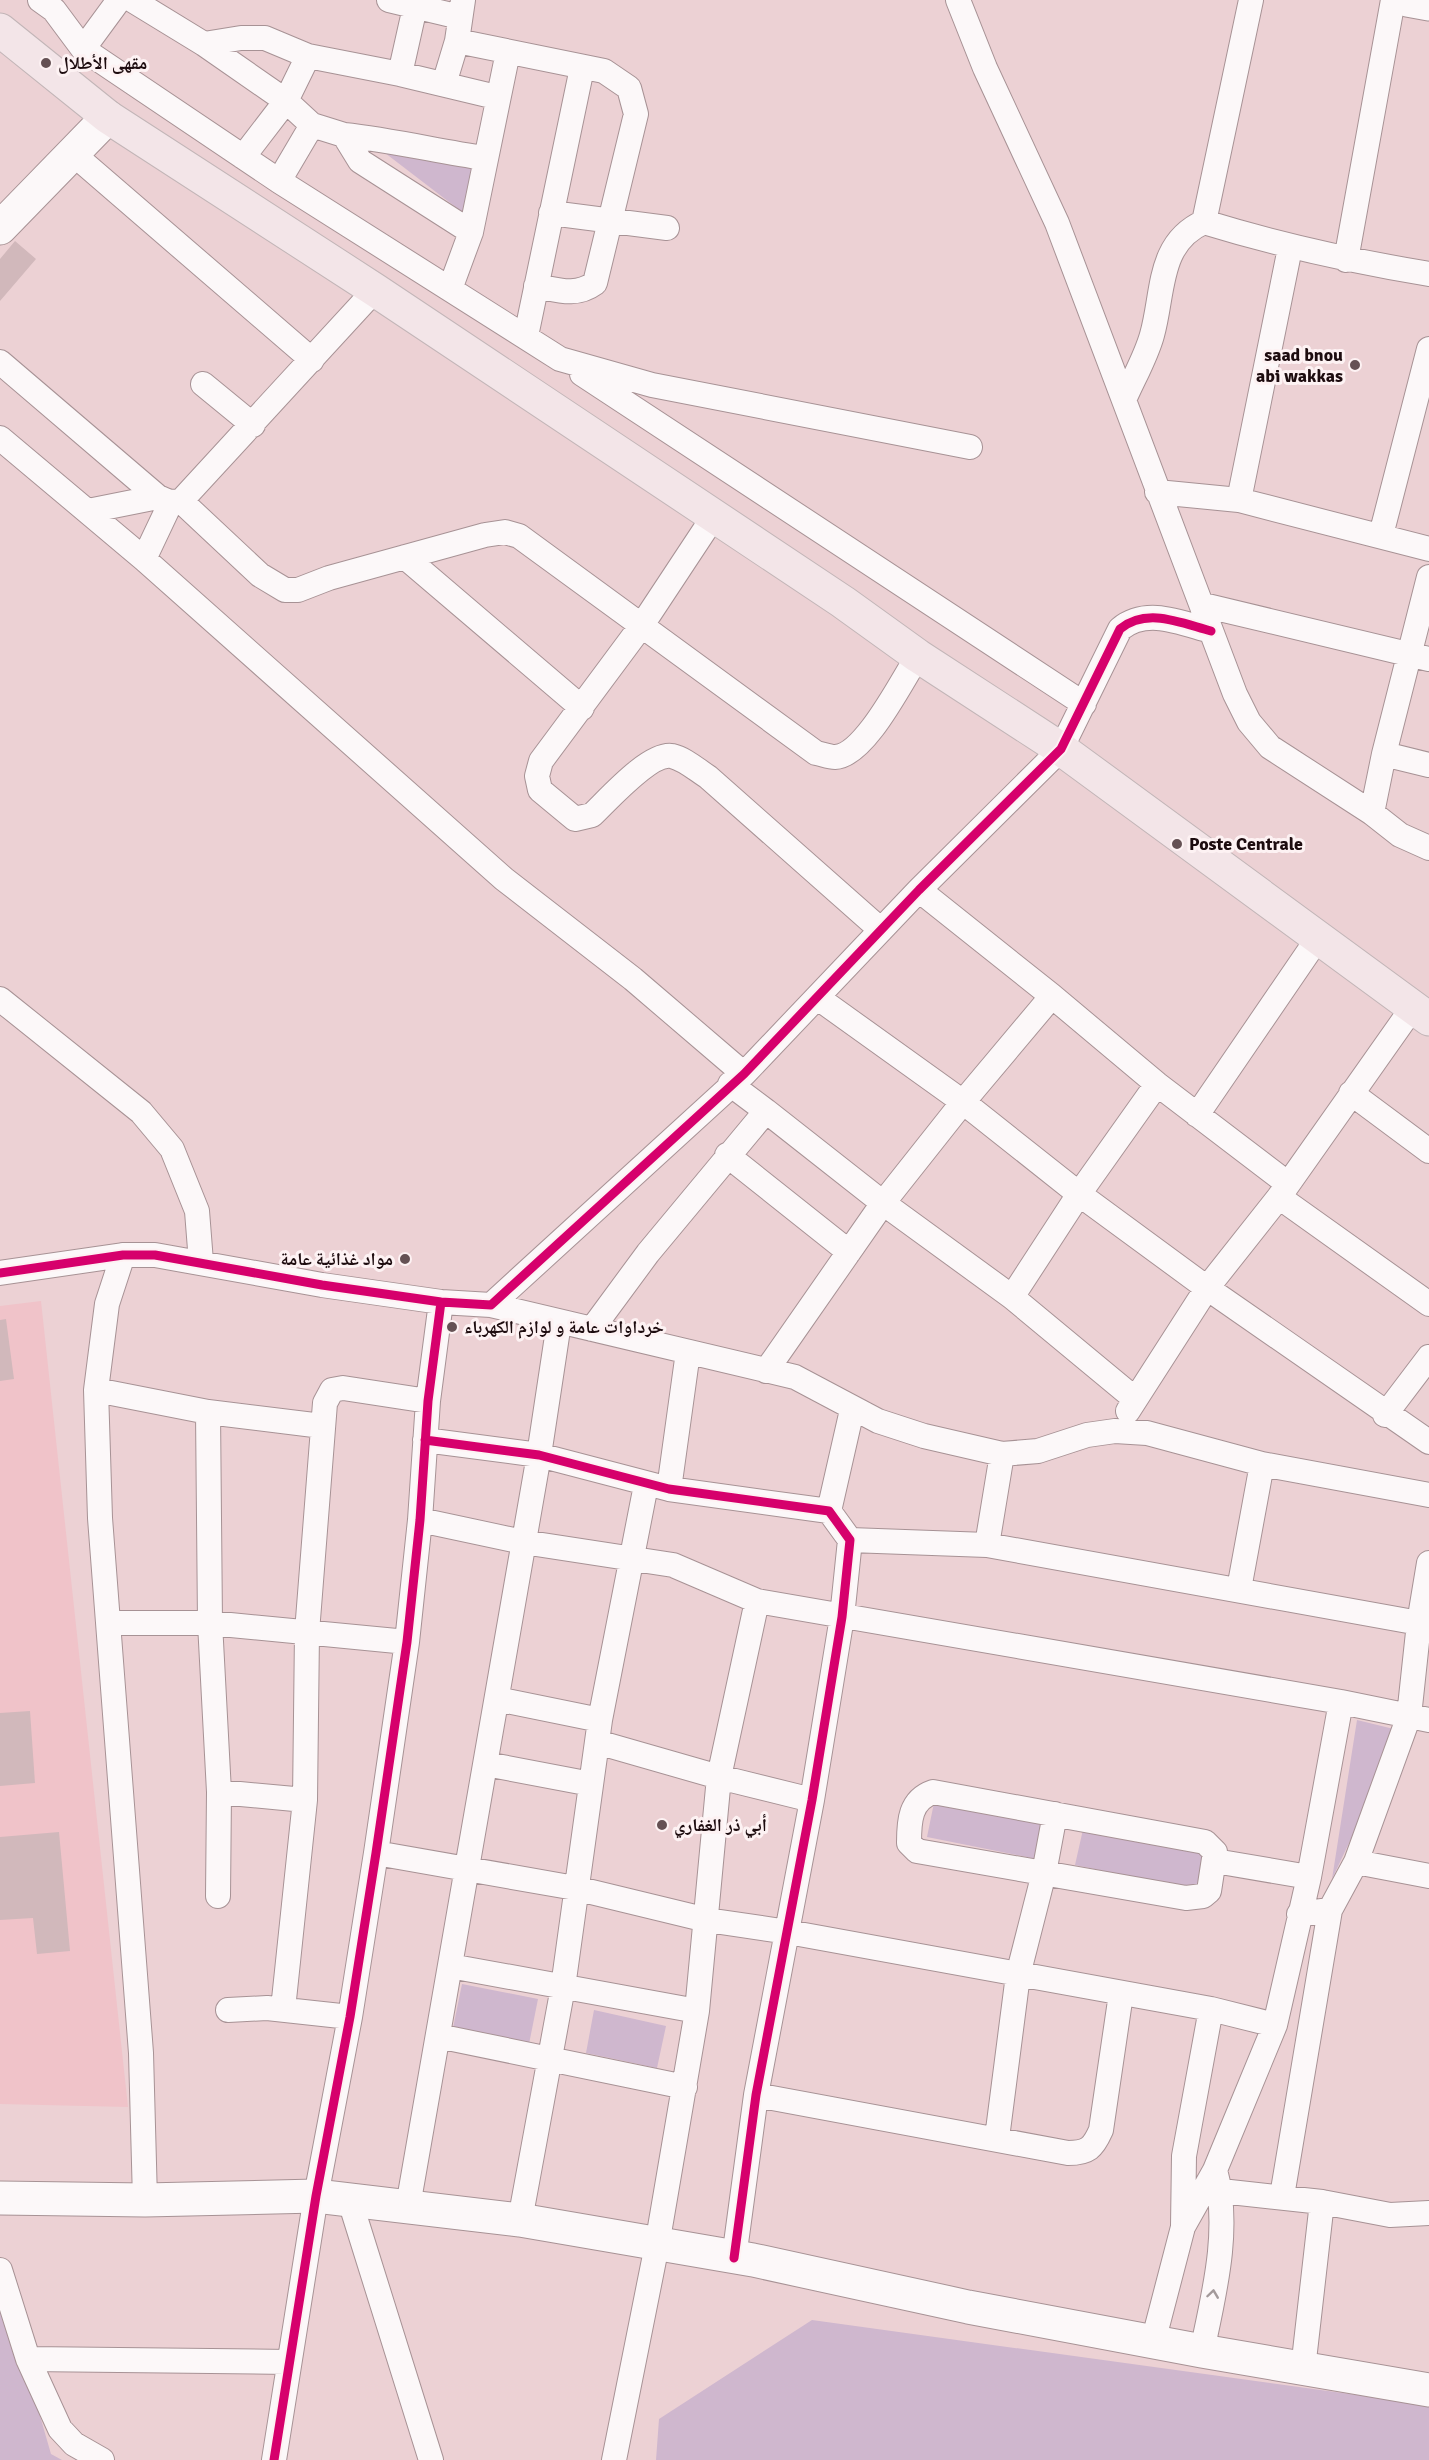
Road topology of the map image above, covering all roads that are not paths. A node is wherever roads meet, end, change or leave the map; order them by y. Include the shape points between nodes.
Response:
1 (119, 0) edge
2 (132, 0) edge
3 (389, 0) edge
4 (958, 0) edge
5 (1251, 0) edge
6 (1393, 0) edge
7 (1407, 0) edge
8 (52, 4) edge
9 (1429, 4) edge
10 (415, 6) junction
11 (462, 8) edge
12 (0, 30) edge
13 (457, 41) junction
14 (204, 44) junction
15 (83, 49) junction
16 (508, 52) junction
17 (308, 56) junction
18 (582, 68) junction
19 (400, 74) junction
20 (444, 84) junction
21 (496, 97) junction
22 (286, 101) junction
23 (108, 117) junction
24 (312, 125) junction
25 (344, 135) junction
26 (71, 152) junction
27 (243, 157) junction
28 (484, 158) junction
29 (279, 181) junction
30 (552, 213) junction
31 (610, 221) junction
32 (1204, 222) junction
33 (0, 228) edge
34 (667, 228) dead end
35 (471, 232) junction
36 (1290, 248) junction
37 (1346, 260) junction
38 (1429, 274) edge
39 (536, 286) junction
40 (450, 289) junction
41 (375, 290) junction
42 (526, 336) junction
43 (1429, 349) edge
44 (560, 359) junction
45 (312, 360) junction
46 (0, 362) edge
47 (203, 384) dead end
48 (1425, 386) edge
49 (1124, 400) junction
50 (253, 424) junction
51 (0, 438) edge
52 (970, 447) dead end
53 (1157, 492) junction
54 (170, 500) junction
55 (1239, 500) junction
56 (88, 512) junction
57 (714, 516) junction
58 (1381, 535) junction
59 (1429, 549) edge
60 (405, 557) junction
61 (144, 559) junction
62 (1429, 577) edge
63 (1203, 605) junction
64 (642, 624) junction
65 (1211, 631) junction
66 (918, 656) junction
67 (1419, 656) edge
68 (1084, 704) junction
69 (582, 708) junction
70 (1061, 749) junction
71 (1384, 754) junction
72 (1429, 765) edge
73 (1372, 813) junction
74 (1429, 848) edge
75 (919, 890) junction
76 (881, 930) junction
77 (1318, 938) junction
78 (1052, 996) junction
79 (818, 998) junction
80 (0, 999) edge
81 (1421, 1013) edge
82 (737, 1079) junction
83 (1157, 1084) junction
84 (1351, 1093) junction
85 (963, 1102) junction
86 (766, 1111) junction
87 (1197, 1115) junction
88 (1429, 1151) edge
89 (727, 1155) junction
90 (1283, 1190) junction
91 (1079, 1194) junction
92 (883, 1203) junction
93 (849, 1252) junction
94 (123, 1256) junction
95 (201, 1262) junction
96 (0, 1273) edge
97 (1207, 1288) junction
98 (1012, 1297) junction
99 (441, 1302) junction
100 (1429, 1304) edge
101 (490, 1305) junction
102 (559, 1323) junction
103 (592, 1329) junction
104 (688, 1353) junction
105 (1429, 1357) edge
106 (766, 1371) junction
107 (96, 1390) junction
108 (1135, 1400) junction
109 (428, 1401) junction
110 (852, 1410) junction
111 (208, 1412) junction
112 (1385, 1414) junction
113 (322, 1426) junction
114 (1115, 1431) junction
115 (425, 1440) junction
116 (1429, 1442) edge
117 (1002, 1454) junction
118 (539, 1455) junction
119 (1262, 1464) junction
120 (657, 1487) junction
121 (1429, 1495) edge
122 (829, 1511) junction
123 (420, 1520) junction
124 (850, 1540) junction
125 (523, 1542) junction
126 (987, 1545) junction
127 (632, 1558) junction
128 (1429, 1563) edge
129 (1239, 1589) junction
130 (757, 1601) junction
131 (842, 1617) junction
132 (108, 1623) junction
133 (210, 1623) junction
134 (1419, 1623) junction
135 (307, 1632) junction
136 (407, 1642) junction
137 (497, 1699) junction
138 (1341, 1702) junction
139 (1419, 1718) edge
140 (599, 1731) junction
141 (486, 1764) junction
142 (719, 1777) junction
143 (591, 1784) junction
144 (219, 1792) junction
145 (305, 1800) junction
146 (812, 1800) junction
147 (1055, 1814) junction
148 (376, 1853) junction
149 (1215, 1861) junction
150 (1356, 1862) junction
151 (468, 1869) junction
152 (1044, 1873) junction
153 (1429, 1875) edge
154 (1309, 1877) junction
155 (575, 1888) junction
156 (218, 1896) dead end
157 (1330, 1910) junction
158 (1299, 1914) junction
159 (707, 1920) junction
160 (788, 1932) junction
161 (450, 1966) junction
162 (1018, 1975) junction
163 (563, 1987) junction
164 (1121, 1994) junction
165 (283, 2009) junction
166 (1211, 2009) junction
167 (228, 2010) dead end
168 (697, 2011) junction
169 (351, 2017) junction
170 (1275, 2025) junction
171 (438, 2036) junction
172 (549, 2059) junction
173 (685, 2087) junction
174 (756, 2096) junction
175 (997, 2138) junction
176 (1218, 2180) junction
177 (316, 2196) junction
178 (1282, 2196) junction
179 (0, 2198) edge
180 (349, 2198) junction
181 (146, 2200) junction
182 (1322, 2202) junction
183 (408, 2206) junction
184 (1429, 2213) edge
185 (520, 2220) junction
186 (1183, 2227) junction
187 (657, 2245) junction
188 (734, 2258) junction
189 (0, 2270) edge
190 (1154, 2342) junction
191 (1202, 2351) junction
192 (28, 2359) junction
193 (289, 2362) junction
194 (1303, 2369) junction
195 (1429, 2390) edge
196 (102, 2460) edge
197 (274, 2460) edge
198 (431, 2460) edge
199 (614, 2460) edge

1 - 15 street
2 - 14 street
3 - 10 street
4 - 49 street via 1056,223
5 - 32 street
6 - 37 street
7 - 9 main road
8 - 15 street
10 - 11 street
10 - 19 street
11 - 13 street
12 - 23 main road
13 - 16 street
13 - 20 street
14 - 17 street via 253,36
14 - 22 street
15 - 27 street
16 - 18 street
16 - 21 street
17 - 19 street
17 - 22 street
18 - 30 street
18 - 31 street via 611,74 629,88 634,100 636,114
19 - 20 street
20 - 21 street
21 - 28 street
22 - 24 street
22 - 27 street
23 - 26 main road
23 - 41 main road
24 - 25 street
24 - 29 street
25 - 28 street
25 - 35 street via 360,161
26 - 33 main road
26 - 45 street
27 - 29 street
28 - 35 street
29 - 40 street
30 - 31 street
30 - 39 street
31 - 34 street
31 - 39 street via 595,283 573,293
32 - 36 street
32 - 49 street via 1187,230 1176,242 1163,280 1152,336
35 - 40 street
36 - 37 street
36 - 55 street
37 - 38 street
39 - 42 street
40 - 42 street
41 - 45 street
41 - 57 main road
42 - 44 street
43 - 48 street
44 - 52 street via 652,385
44 - 68 street
45 - 50 street
46 - 54 street
47 - 50 street
48 - 58 street
49 - 53 street
50 - 54 street
51 - 56 street
53 - 55 street
53 - 63 street
54 - 56 street
54 - 60 street via 285,590 298,590
54 - 61 street
55 - 58 street
56 - 61 street
57 - 64 street
57 - 66 main road
58 - 59 street
60 - 64 street via 505,532 519,536
60 - 69 street
61 - 82 street via 504,879 633,979
62 - 67 street
63 - 65 street
63 - 67 street
64 - 66 street via 816,753 836,757 853,750 872,729
64 - 69 street
65 - 68 street via 1157,617 1129,621 1113,641
65 - 73 street via 1240,707 1257,735
66 - 70 main road
67 - 71 street
68 - 70 street
69 - 76 street via 541,761 537,776 540,790 568,816 575,819 592,815 654,759 679,758 708,777
70 - 75 street
70 - 77 main road
71 - 72 street
71 - 73 street
73 - 74 street via 1400,835
75 - 76 street
75 - 78 street
76 - 79 street
77 - 81 main road
77 - 87 street
78 - 83 street
78 - 85 street
79 - 82 street
79 - 85 street
80 - 95 street via 141,1112 172,1149 198,1211
81 - 84 street
82 - 86 street
82 - 101 street
83 - 87 street
83 - 91 street
84 - 88 street
84 - 90 street
85 - 91 street
85 - 92 street
86 - 89 street
86 - 92 street
87 - 90 street
89 - 93 street
89 - 103 street
90 - 97 street
90 - 100 street
91 - 97 street
91 - 98 street
92 - 93 street
92 - 98 street
93 - 106 street
94 - 95 street via 155,1255
94 - 96 street
94 - 107 street via 107,1304
95 - 99 street
97 - 108 street
97 - 112 street
98 - 108 street
99 - 101 street
99 - 109 street
101 - 102 street
102 - 103 street
102 - 118 street
103 - 104 street
104 - 106 street
104 - 120 street
105 - 112 street
106 - 110 street via 795,1377
107 - 111 street
107 - 132 street
108 - 114 street
109 - 113 street via 337,1388 328,1394
109 - 115 street
110 - 117 street via 924,1436
110 - 122 street
111 - 113 street
111 - 133 street
112 - 116 street
113 - 135 street
114 - 117 street via 1087,1435 1038,1451
114 - 119 street via 1147,1433
115 - 118 street
115 - 123 street
117 - 126 street
118 - 120 street
118 - 125 street
119 - 121 street
119 - 129 street
120 - 122 street
120 - 127 street
122 - 124 street
123 - 125 street
123 - 136 street
124 - 126 street
124 - 131 street
125 - 127 street
125 - 137 street
126 - 129 street
127 - 130 street via 674,1565
127 - 140 street
128 - 134 street
129 - 134 street
130 - 131 street
130 - 142 street
131 - 138 street via 885,1621
131 - 146 street
132 - 133 street
132 - 181 street via 141,2053
133 - 135 street
133 - 144 street
134 - 139 street
135 - 136 street
135 - 145 street
136 - 148 street
137 - 140 street
137 - 141 street
138 - 139 street
138 - 154 street
139 - 150 street
140 - 142 street
140 - 143 street
141 - 143 street
141 - 151 street
142 - 146 street
142 - 159 street
143 - 155 street
144 - 145 street
144 - 156 street
145 - 165 street
146 - 160 street
147 - 149 street via 1195,1838 1211,1845
147 - 152 street
147 - 152 street via 933,1792 914,1804 909,1843 917,1851
148 - 151 street
148 - 169 street
149 - 152 street via 1209,1891 1194,1899
149 - 154 street
150 - 153 street
150 - 157 street
151 - 155 street
151 - 161 street
152 - 162 street
154 - 158 street
155 - 159 street
155 - 163 street
157 - 158 street
157 - 178 street
158 - 170 street
159 - 160 street
159 - 168 street
160 - 162 street
160 - 174 street
161 - 163 street
161 - 171 street
162 - 164 street
162 - 175 street
163 - 168 street
163 - 172 street
164 - 166 street
164 - 175 street via 1101,2130 1094,2146 1083,2153 1068,2153
165 - 167 street
165 - 169 street
166 - 170 street
166 - 186 street via 1184,2156
168 - 173 street
169 - 177 street
170 - 176 street
171 - 172 street
171 - 183 street
172 - 173 street
172 - 185 street
173 - 187 street
174 - 175 street
174 - 188 street
176 - 178 street
176 - 186 street
191 -> 176 street via 1219,2251
177 - 180 main road
177 - 181 main road
177 - 193 street
178 - 182 street
179 - 181 main road
180 - 183 main road
180 - 198 street
182 - 184 street via 1390,2215
182 - 194 street
183 - 185 main road
185 - 187 main road
186 - 190 street
187 - 188 main road
187 - 199 street
188 - 190 main road
189 - 192 street
190 - 191 main road
191 - 194 main road
192 - 193 street
192 - 196 street via 60,2429 74,2444
193 - 197 street
194 - 195 main road

